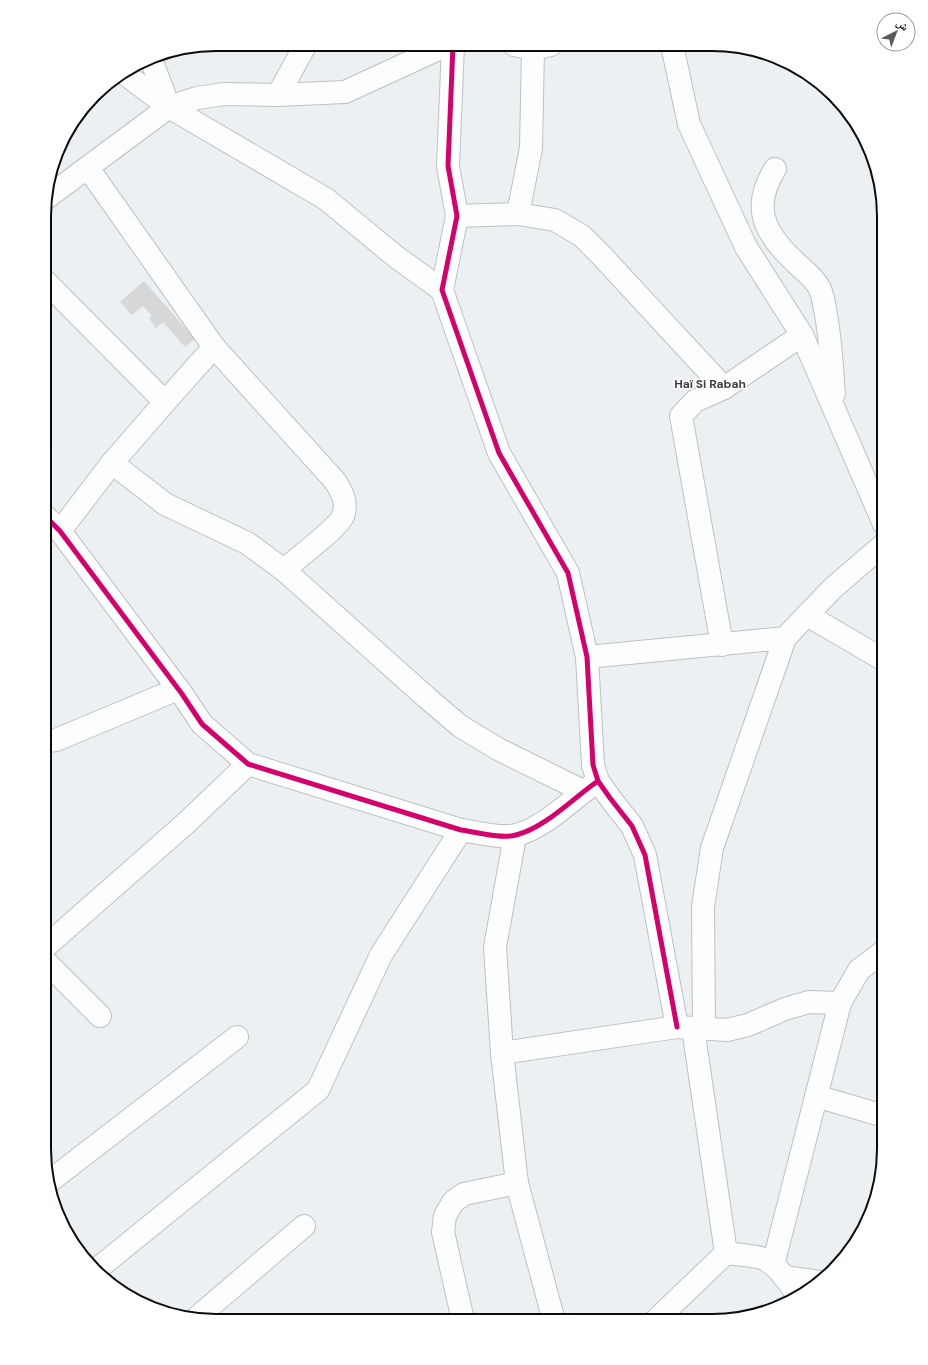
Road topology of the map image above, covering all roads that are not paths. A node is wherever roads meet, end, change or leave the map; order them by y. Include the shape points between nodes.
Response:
1 (302, 51) edge
2 (434, 51) edge
3 (453, 51) edge
4 (532, 51) edge
5 (673, 51) edge
6 (153, 64) edge
7 (128, 76) edge
8 (278, 95) junction
9 (169, 107) junction
10 (88, 168) junction
11 (776, 168) dead end
12 (52, 195) edge
13 (518, 214) junction
14 (457, 216) junction
15 (51, 287) edge
16 (442, 290) junction
17 (802, 335) junction
18 (214, 347) junction
19 (724, 388) junction
20 (165, 402) junction
21 (836, 413) junction
22 (112, 463) junction
23 (877, 508) edge
24 (53, 524) edge
25 (877, 550) edge
26 (284, 570) junction
27 (807, 615) junction
28 (785, 638) junction
29 (722, 644) junction
30 (877, 656) edge
31 (587, 657) junction
32 (178, 689) junction
33 (51, 741) edge
34 (248, 764) junction
35 (590, 786) junction
36 (461, 830) junction
37 (515, 836) junction
38 (51, 942) edge
39 (877, 956) edge
40 (51, 967) edge
41 (840, 1003) junction
42 (100, 1016) dead end
43 (691, 1028) junction
44 (237, 1037) dead end
45 (502, 1054) junction
46 (816, 1096) junction
47 (877, 1114) edge
48 (54, 1178) edge
49 (517, 1183) junction
50 (304, 1226) dead end
51 (726, 1253) junction
52 (100, 1267) edge
53 (779, 1271) junction
54 (812, 1280) edge
55 (795, 1292) edge
56 (208, 1314) edge
57 (462, 1314) edge
58 (552, 1314) edge
59 (662, 1314) edge

1 - 8 street
2 - 8 street via 344,92
3 - 14 street via 448,166
4 - 13 street via 531,148
5 - 17 street via 689,124 746,247
6 - 9 street
7 - 9 street
8 - 9 street via 224,94 196,98
9 - 10 street
9 - 16 street via 326,199 395,256
10 - 12 street
10 - 18 street
11 - 21 street via 763,196 765,219 771,235 819,287 824,300
13 - 14 street
13 - 19 street via 555,220 582,236
14 - 16 street
15 - 20 street
16 - 31 street via 499,453 568,573
17 - 19 street
17 - 21 street
18 - 20 street
18 - 26 street via 335,481 342,492 345,504 342,516 335,526
19 - 29 street via 695,401 681,416
20 - 22 street
21 - 23 street
22 - 24 street
22 - 26 street via 165,504 247,544
24 - 32 street
25 - 27 street via 833,588
26 - 35 street via 460,726 498,749
27 - 28 street
27 - 30 street
28 - 29 street
28 - 43 street via 712,848 703,907
29 - 31 street
31 - 35 street via 593,765
32 - 33 street
32 - 34 street via 202,724
34 - 36 street
34 - 38 street via 185,824
35 - 37 street via 539,826
35 - 43 street via 610,798 632,826 644,855
36 - 37 street
36 - 52 street via 381,955 318,1090
37 - 45 street via 494,947
39 - 41 street via 859,970
40 - 42 street
41 - 43 street via 809,1002 728,1030
41 - 46 street
43 - 45 street
43 - 51 street
44 - 48 street
45 - 49 street
46 - 47 street
46 - 53 street
49 - 57 street via 464,1194 453,1202 445,1216 443,1232
49 - 58 street
50 - 56 street
51 - 53 street via 763,1259
51 - 59 street
53 - 54 street
53 - 55 street

